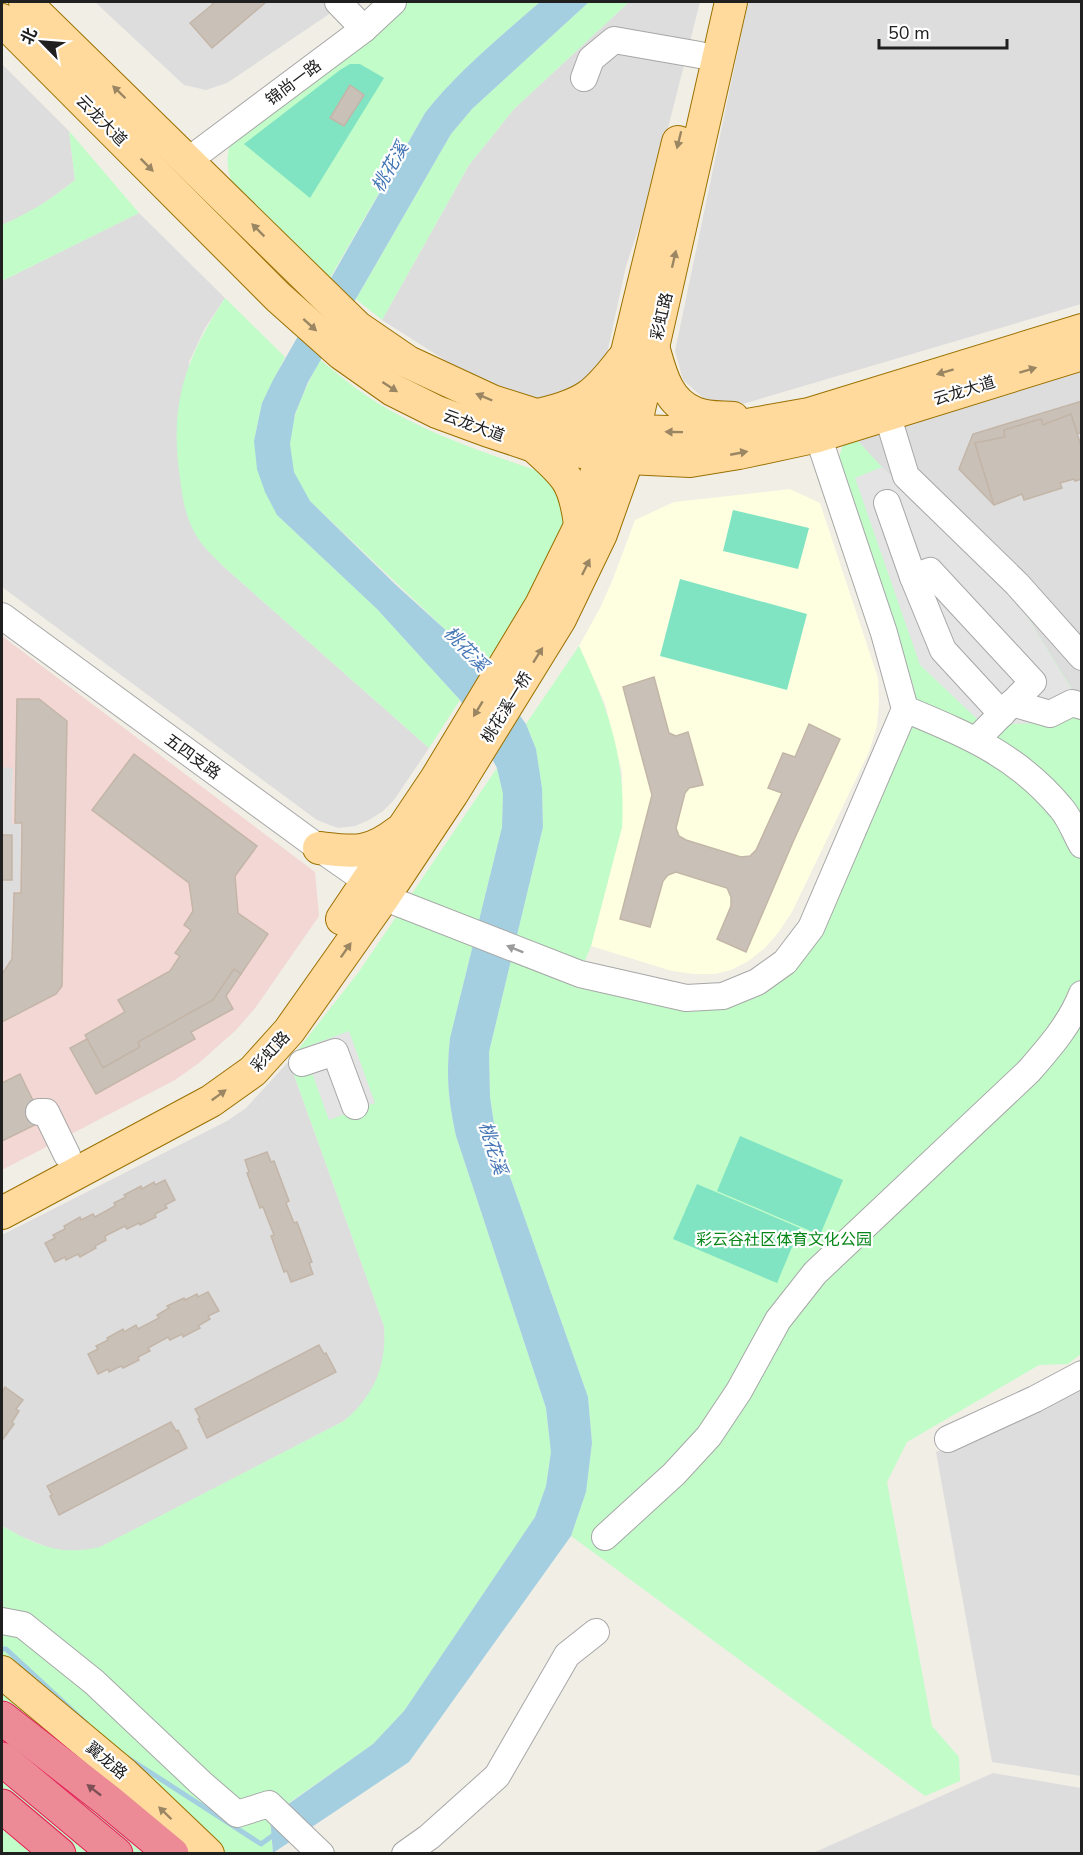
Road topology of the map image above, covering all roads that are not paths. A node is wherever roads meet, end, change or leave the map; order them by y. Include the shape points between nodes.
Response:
1 (25, 2) edge
2 (338, 2) edge
3 (393, 2) edge
4 (712, 2) edge
5 (731, 2) edge
6 (2, 20) edge
7 (364, 29) junction
8 (700, 55) junction
9 (584, 78) dead end
10 (189, 160) junction
11 (1082, 330) edge
12 (639, 353) junction
13 (1082, 354) edge
14 (887, 414) junction
15 (769, 422) junction
16 (535, 430) junction
17 (818, 436) junction
18 (618, 443) junction
19 (690, 461) junction
20 (887, 503) dead end
21 (591, 530) junction
22 (913, 577) junction
23 (551, 612) joint
24 (2, 616) edge
25 (1082, 657) edge
26 (1082, 706) edge
27 (905, 709) junction
28 (1007, 709) junction
29 (977, 739) junction
30 (444, 786) junction
31 (403, 828) junction
32 (1082, 845) edge
33 (319, 849) junction
34 (384, 893) junction
35 (1082, 994) edge
36 (289, 1030) junction
37 (355, 1106) dead end
38 (39, 1112) dead end
39 (68, 1155) junction
40 (2, 1190) edge
41 (2, 1213) edge
42 (1082, 1374) edge
43 (948, 1439) dead end
44 (605, 1537) dead end
45 (2, 1621) edge
46 (596, 1632) dead end
47 (2, 1672) edge
48 (2, 1718) edge
49 (2, 1759) edge
50 (45, 1793) junction
51 (2, 1806) edge
52 (2, 1827) edge
53 (33, 1854) edge
54 (59, 1854) edge
55 (116, 1854) edge
56 (132, 1854) edge
57 (172, 1854) edge
58 (207, 1854) edge
59 (321, 1854) edge
60 (405, 1854) edge

10 -> 1 main road, 云龙大道
2 - 7 street
3 - 7 street, 锦尚一路
4 - 8 main road, 彩虹路
12 -> 5 main road, 彩虹路
6 -> 16 main road, 云龙大道 via 278,297 342,354 393,390 429,408 486,430
7 - 10 street, 锦尚一路
8 - 9 street via 614,40 591,58
8 -> 12 main road, 彩虹路
16 -> 10 main road, 云龙大道 via 492,401 408,362 357,327
11 -> 15 main road, 云龙大道 via 809,414
12 - 15 main road via 678,403 696,414
12 - 16 main road via 586,399
12 - 18 main road, 彩虹路
14 -> 13 main road, 云龙大道
14 - 17 main road, 云龙大道
14 - 25 street via 906,476 1017,584
15 -> 18 main road, 云龙大道
16 - 18 main road, 云龙大道
16 - 21 main road via 570,483
19 -> 17 main road, 云龙大道
17 - 27 street via 884,633
18 - 19 main road, 云龙大道
18 - 21 main road, 彩虹路
19 - 21 main road via 657,471 639,482
20 - 22 street
21 - 23 main road, 彩虹路
22 - 28 street via 943,650
22 - 28 street via 930,571 1033,682
23 - 30 main road, 桃花溪一桥
24 - 33 street, 五四支路
26 - 28 street via 1072,703 1050,714
27 - 29 street
27 -> 34 street, 五四支路 via 811,928 785,962 757,982 723,996 686,998 570,971
28 - 29 street
29 - 32 street via 1026,772 1063,809
30 - 31 main road, 彩虹路
30 - 34 main road, 彩虹路
31 - 33 main road via 369,850
31 - 34 main road, 彩虹路
33 - 34 street, 五四支路
36 -> 34 main road, 彩虹路
34 - 39 main road, 彩虹路 via 241,1053 195,1088
35 - 44 street via 1055,1042 1029,1071 815,1273 778,1320 739,1392 708,1436 674,1474
36 - 37 street via 304,1069 335,1052
41 -> 36 main road, 彩虹路 via 211,1101 253,1071
38 - 39 street via 46,1112
39 - 40 main road, 彩虹路
42 - 43 street
45 - 59 street via 23,1625 94,1682 237,1814 268,1803
46 - 60 street via 567,1655 497,1776
58 -> 47 main road, 翼龙路 via 124,1774
57 -> 48 highway
49 - 50 highway
50 - 55 highway
50 - 56 highway
51 - 54 highway
52 - 53 highway

